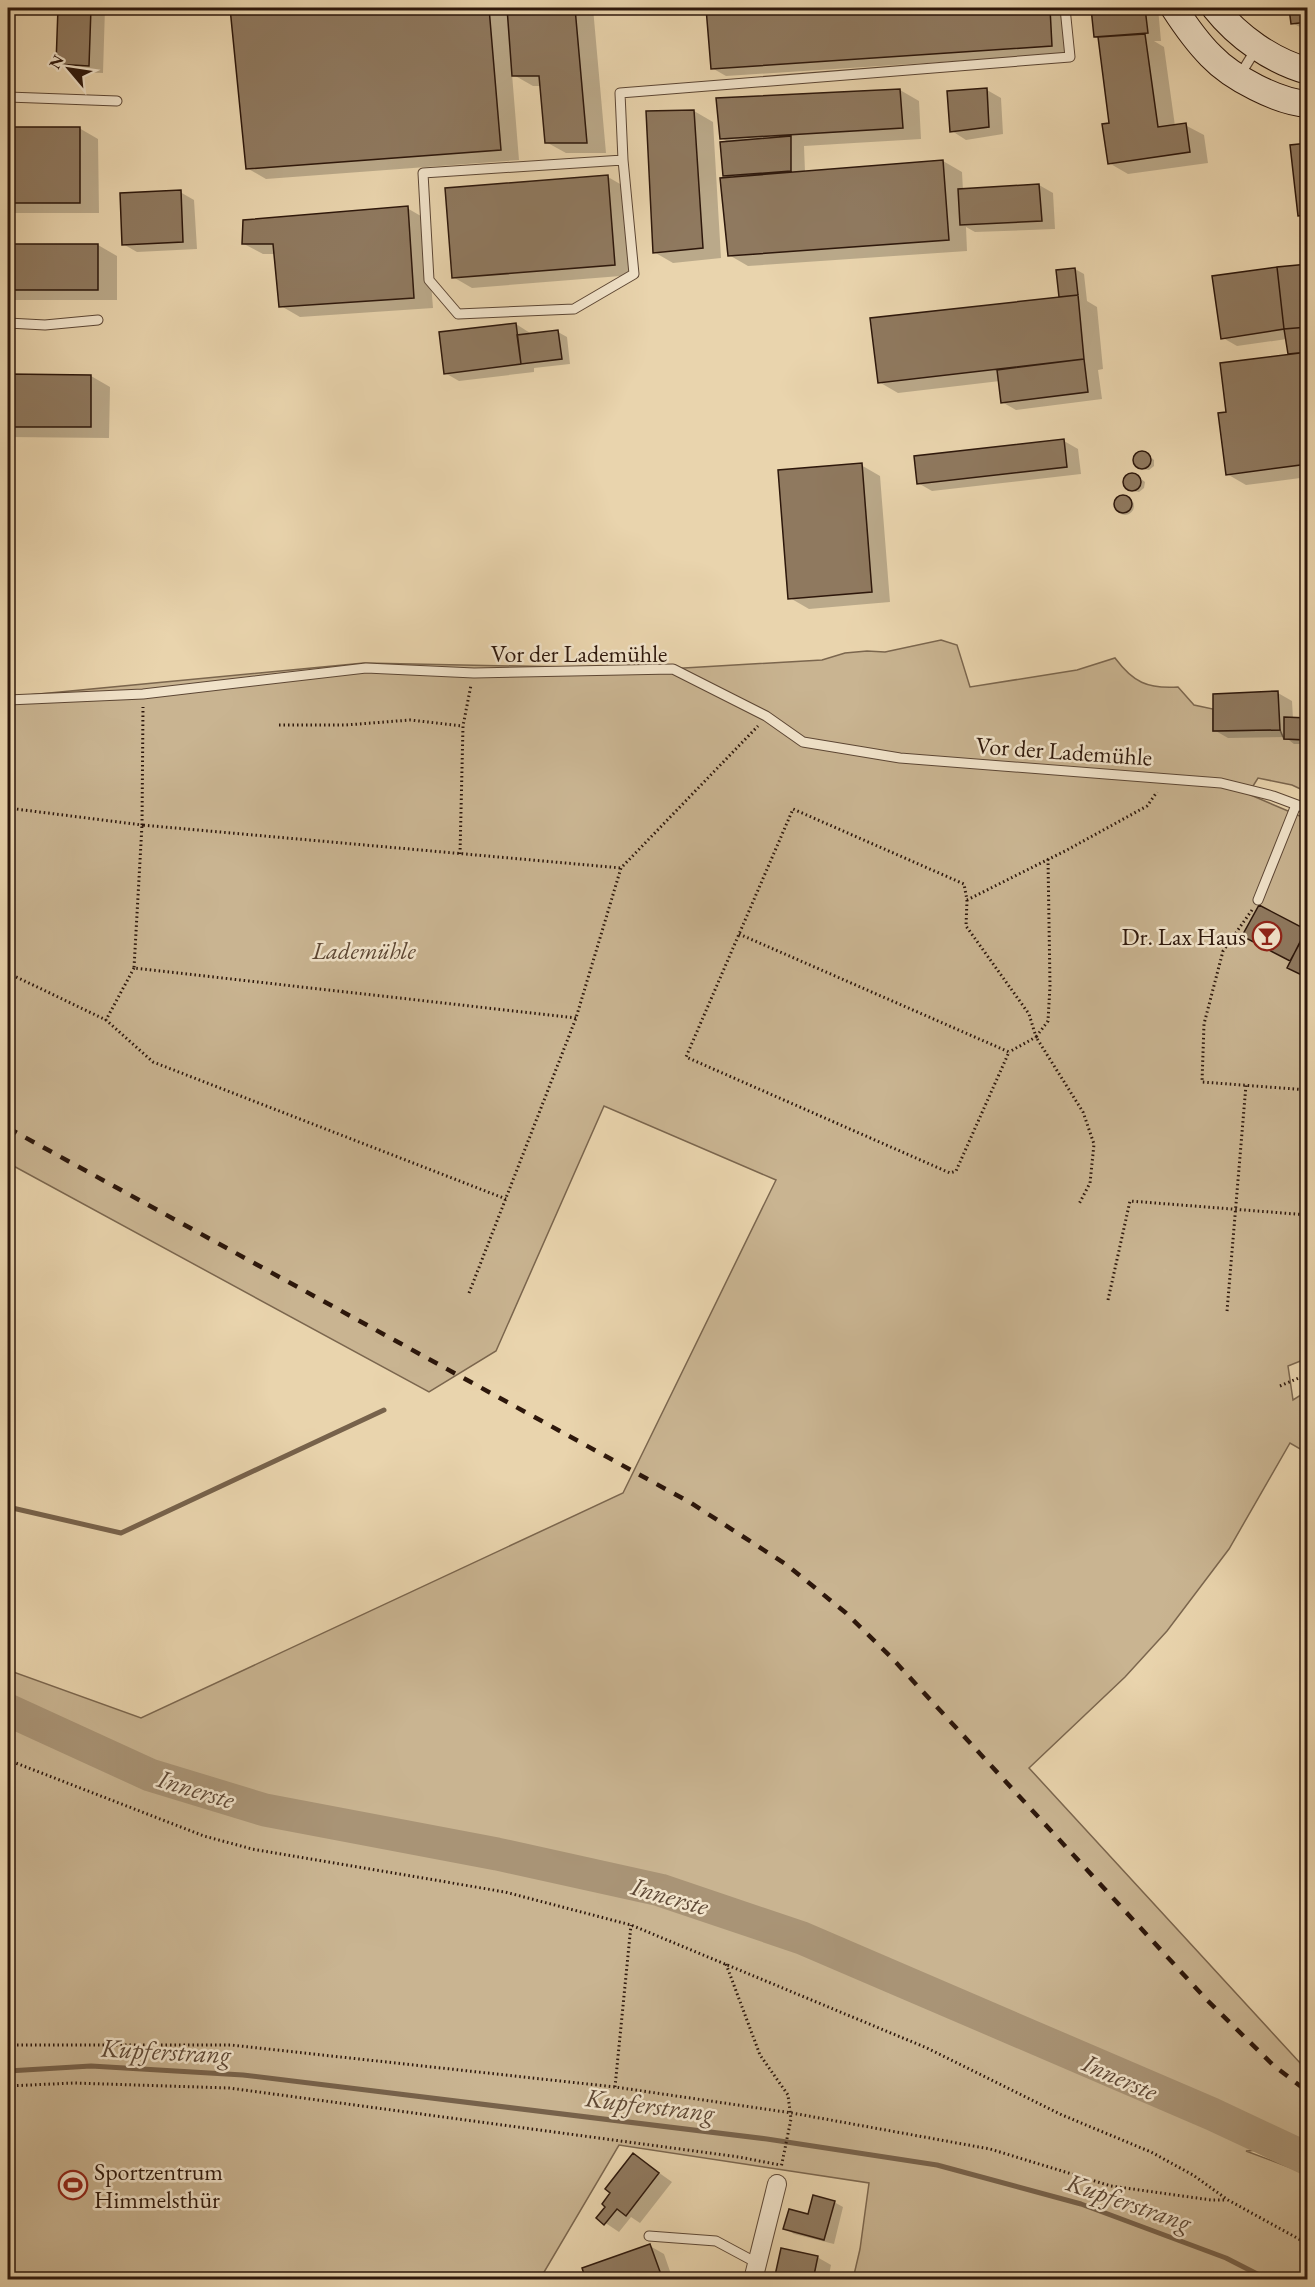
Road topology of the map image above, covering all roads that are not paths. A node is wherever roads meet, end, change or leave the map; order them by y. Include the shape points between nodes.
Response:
1 (1065, 8) edge
2 (1174, 8) edge
3 (1215, 8) edge
4 (1257, 47) junction
5 (1308, 71) edge
6 (1239, 78) junction
7 (8, 97) edge
8 (117, 101) dead end
9 (1308, 104) edge
10 (623, 160) junction
11 (98, 320) dead end
12 (8, 323) edge
13 (8, 700) edge
14 (1296, 805) junction
15 (1308, 809) edge
16 (1258, 900) road end
17 (777, 2184) dead end
18 (649, 2236) dead end
19 (755, 2271) edge

1 - 10 lane via 1070,57 620,93
2 - 6 main road via 1213,58
3 - 4 main road
4 - 5 main road
4 - 6 lane
6 - 9 main road via 1273,95
7 - 8 lane
10 - 10 lane via 634,274 574,309 458,314 429,280 423,173
11 - 12 lane via 45,325
13 - 14 lane, Vor der Lademühle via 143,694 366,668 474,673 673,669 766,716 803,742 900,758 1221,783
14 - 15 lane, Vor der Lademühle
14 - 16 lane
17 - 19 street
18 - 19 lane via 716,2241

